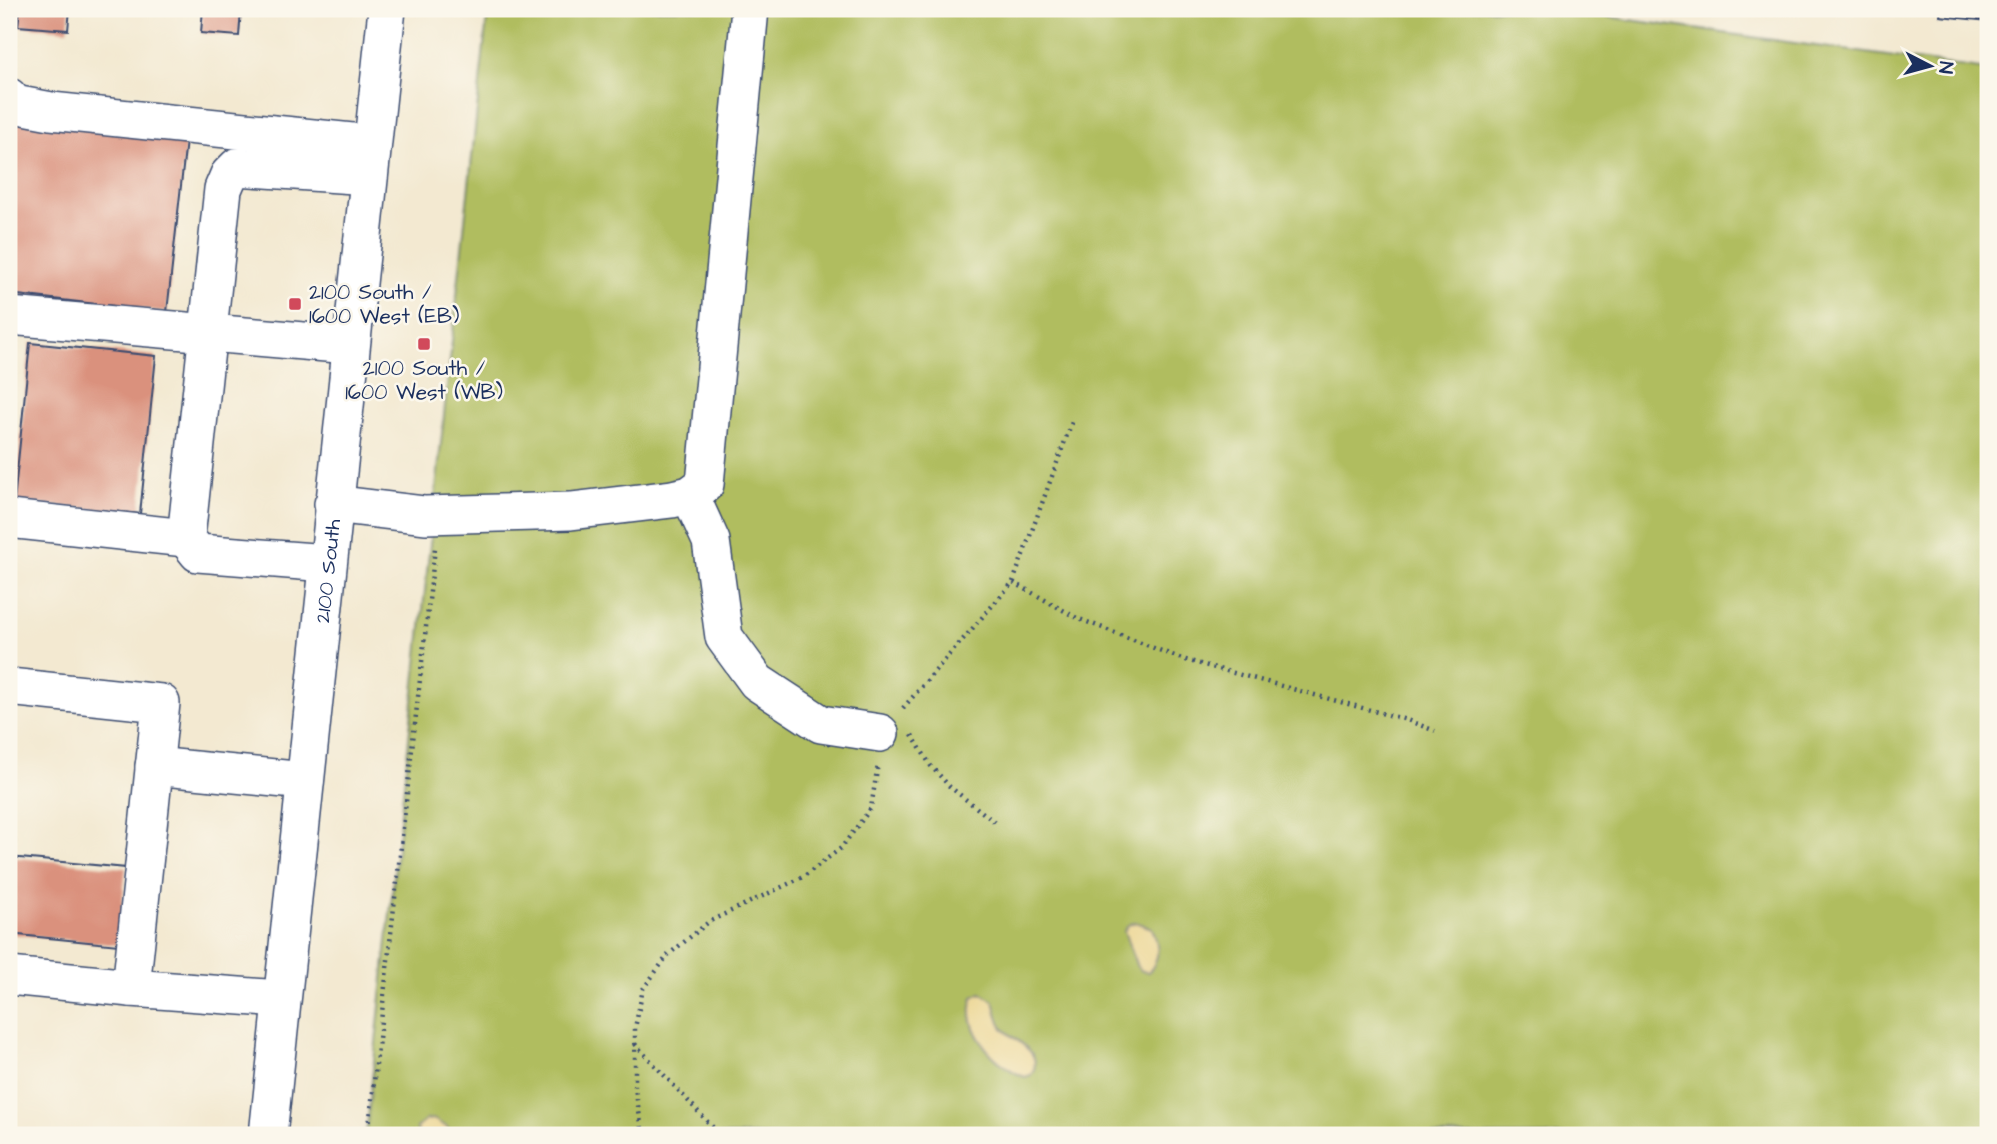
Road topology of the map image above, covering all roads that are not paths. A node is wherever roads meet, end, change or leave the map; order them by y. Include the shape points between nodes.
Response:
1 (387, 9) edge
2 (750, 9) edge
3 (9, 97) edge
4 (371, 160) junction
5 (9, 316) edge
6 (208, 334) junction
7 (350, 345) junction
8 (690, 495) junction
9 (333, 505) junction
10 (9, 519) edge
11 (186, 538) junction
12 (327, 563) junction
13 (9, 687) edge
14 (888, 724) road end
15 (154, 766) junction
16 (305, 781) junction
17 (9, 976) edge
18 (131, 988) junction
19 (281, 999) junction
20 (268, 1135) edge

1 - 4 street, 2100 South
2 - 8 street via 705,484
3 - 4 street via 14,104 51,111
4 - 6 street via 237,167 229,175 223,189
4 - 7 street, 2100 South
5 - 6 street
6 - 7 street
6 - 11 street
7 - 9 street, 2100 South
8 - 9 street via 571,511 454,515
8 - 14 street via 711,541 724,637 757,682 821,724
9 - 12 street, 2100 South
10 - 11 street
11 - 12 street via 198,553
12 - 16 street, 2100 South
13 - 15 street via 161,703
15 - 16 street
15 - 18 street
16 - 19 street, 2100 South
17 - 18 street
18 - 19 street
19 - 20 street, 2100 South

